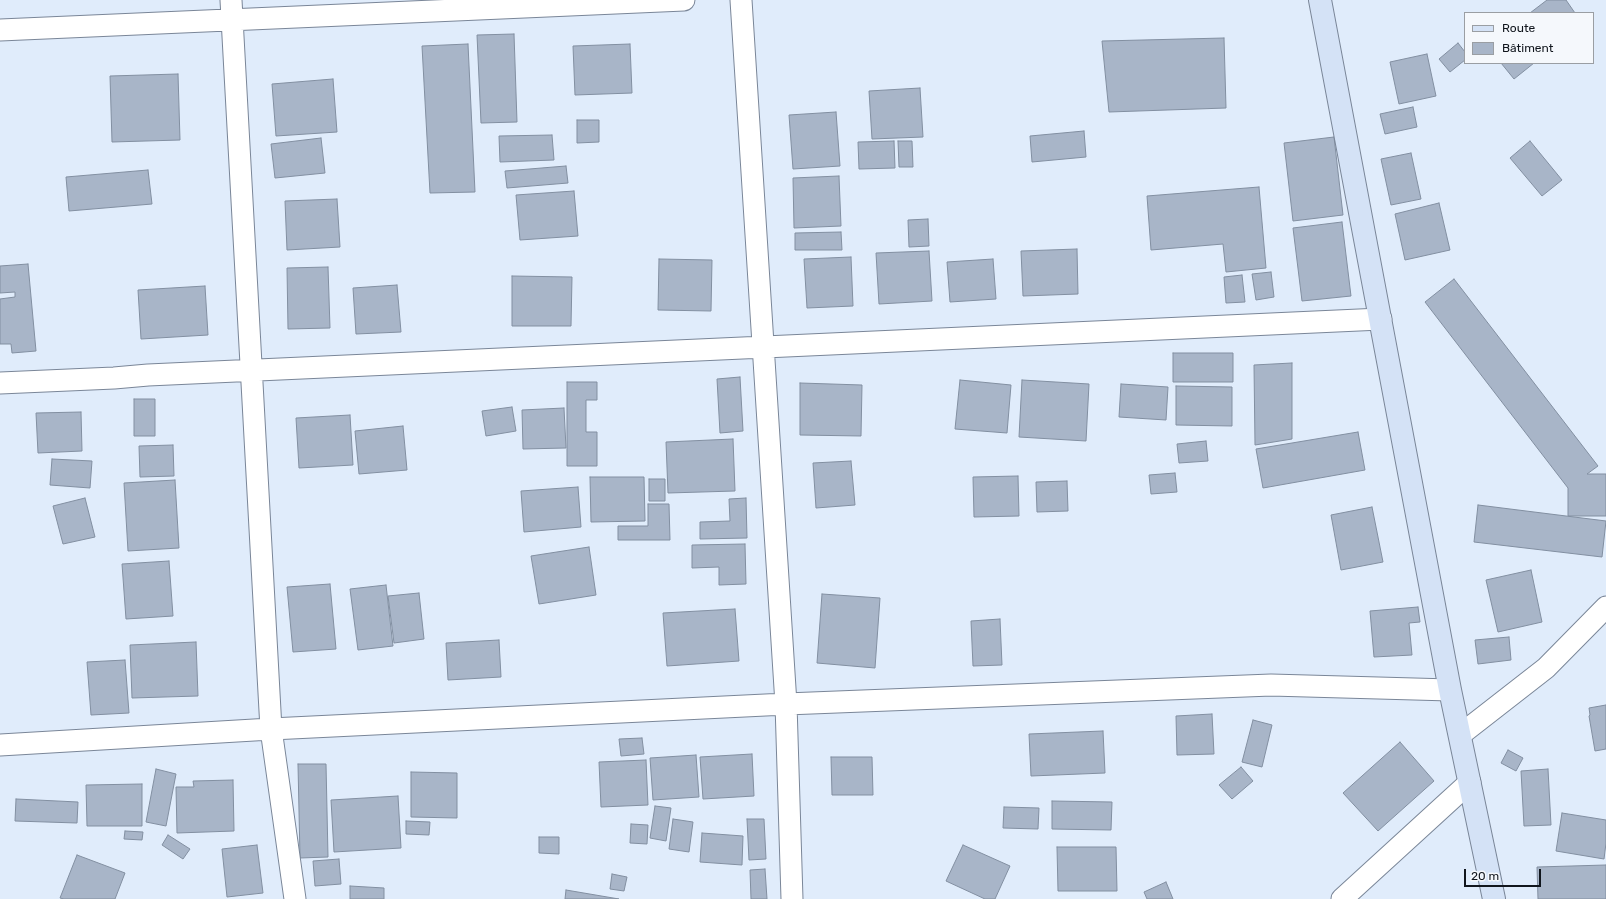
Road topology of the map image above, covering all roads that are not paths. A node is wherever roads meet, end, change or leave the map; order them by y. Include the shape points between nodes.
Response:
1 (684, 0) edge
2 (741, 0) edge
3 (1320, 0) edge
4 (231, 10) edge
5 (0, 30) edge
6 (1381, 319) junction
7 (763, 348) junction
8 (252, 371) junction
9 (0, 383) edge
10 (1606, 607) edge
11 (1450, 690) junction
12 (786, 704) junction
13 (271, 729) junction
14 (1460, 735) junction
15 (0, 745) edge
16 (1470, 782) junction
17 (295, 899) edge
18 (792, 899) edge
19 (1342, 899) edge
20 (1494, 899) edge

1 - 4 street
2 - 7 street
3 - 6 street
4 - 5 street
4 - 8 street
6 - 7 street
6 - 11 street
7 - 8 street
7 - 12 street
8 - 9 street
8 - 13 street
10 - 14 street via 1546,668
11 - 12 street via 1271,685
11 - 14 street
12 - 13 street
12 - 18 street
13 - 15 street
13 - 17 street
14 - 16 street
16 - 19 street
16 - 20 street

